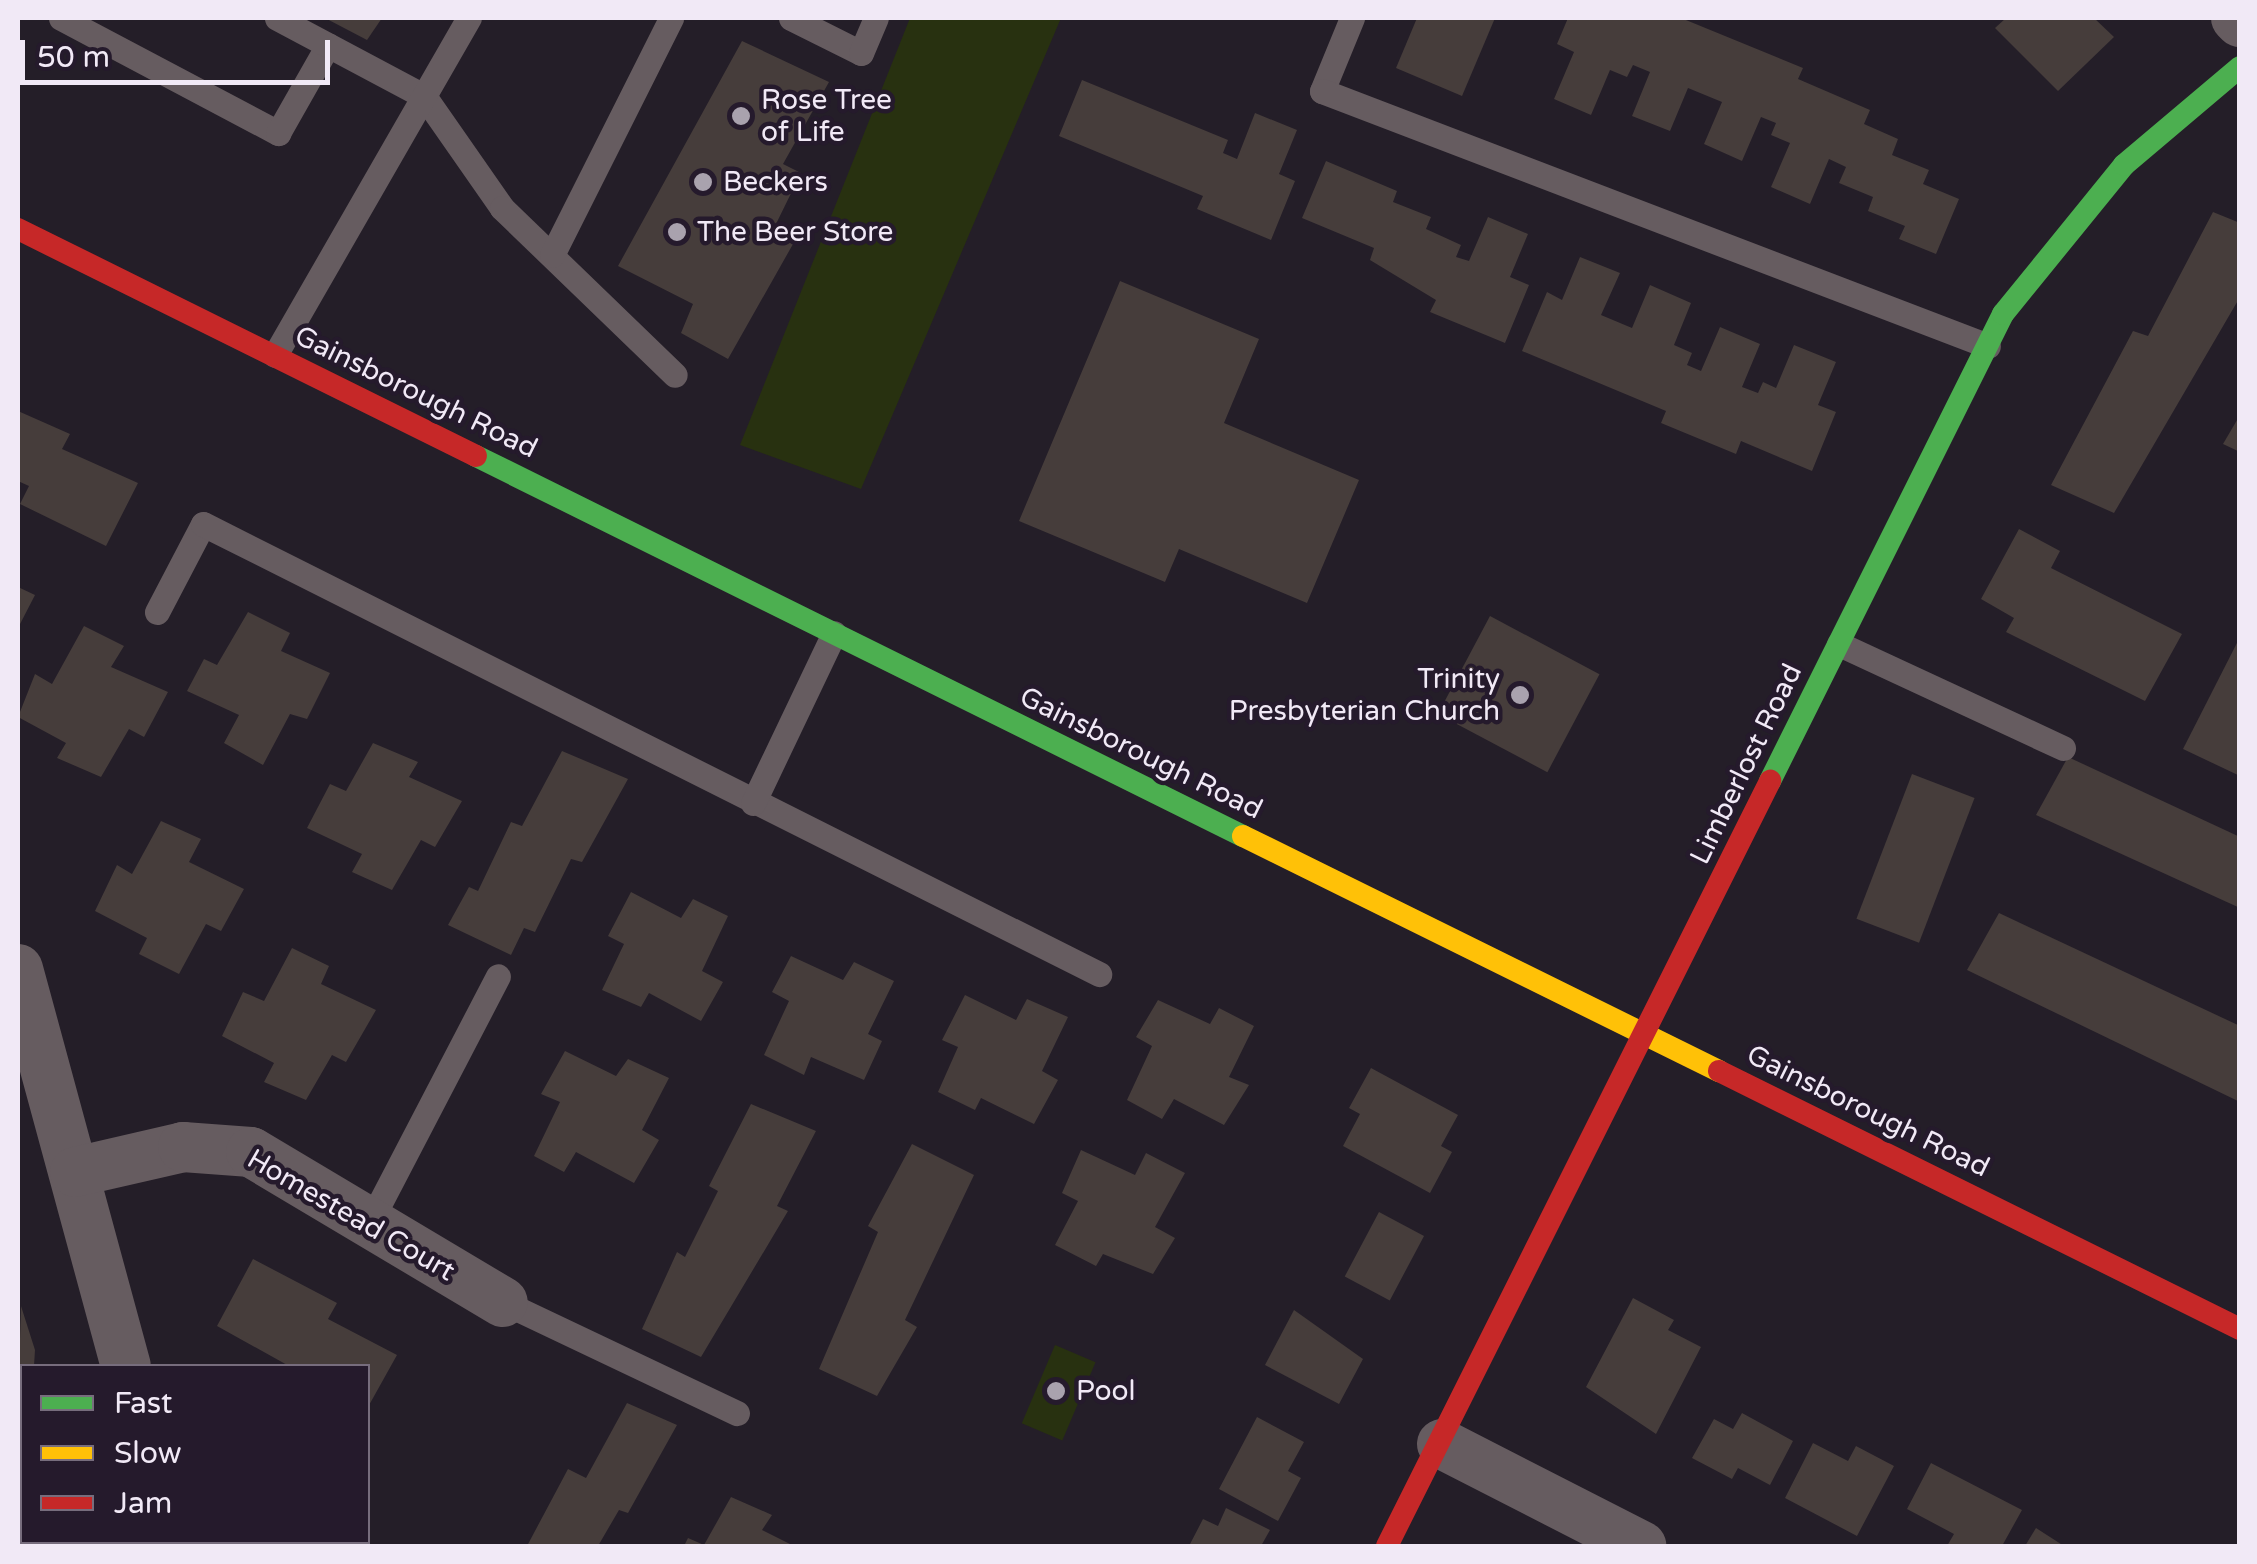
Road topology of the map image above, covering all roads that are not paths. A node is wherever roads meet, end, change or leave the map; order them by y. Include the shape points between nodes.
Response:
1 (61, 18) edge
2 (277, 18) edge
3 (469, 18) edge
4 (671, 18) edge
5 (791, 18) edge
6 (876, 18) edge
7 (1352, 18) edge
8 (328, 45) junction
9 (2240, 67) edge
10 (424, 96) junction
11 (18, 229) edge
12 (552, 255) junction
13 (1988, 346) junction
14 (275, 355) junction
15 (675, 376) dead end
16 (156, 612) dead end
17 (834, 633) junction
18 (1839, 644) junction
19 (2063, 748) dead end
20 (753, 803) junction
21 (18, 969) edge
22 (1099, 974) dead end
23 (498, 976) dead end
24 (1646, 1033) junction
25 (75, 1172) junction
26 (370, 1222) junction
27 (503, 1302) joint
28 (2240, 1330) edge
29 (125, 1364) edge
30 (737, 1413) dead end
31 (1442, 1444) junction
32 (1387, 1546) edge
33 (1641, 1546) edge

1 - 8 lane via 278,133
2 - 8 lane
3 - 10 lane
4 - 12 lane
5 - 6 lane via 861,53
7 - 13 lane via 1322,91
8 - 10 lane
9 - 13 main road, Limberlost Road via 2124,165 2003,314
10 - 12 lane via 502,208
10 - 14 lane
11 - 14 main road, Gainsborough Road
12 - 15 lane
13 - 18 main road, Limberlost Road
14 - 17 main road, Gainsborough Road
16 - 20 lane via 203,524
17 - 20 lane
17 - 24 main road, Gainsborough Road
18 - 19 lane
18 - 24 main road, Limberlost Road
20 - 22 lane
21 - 25 street
23 - 26 lane
24 - 28 main road, Gainsborough Road
24 - 31 main road, Limberlost Road
25 - 26 street, Homestead Court via 184,1147 250,1152
25 - 29 street
26 - 27 street, Homestead Court
27 - 30 lane
31 - 32 main road, Limberlost Road
31 - 33 street

